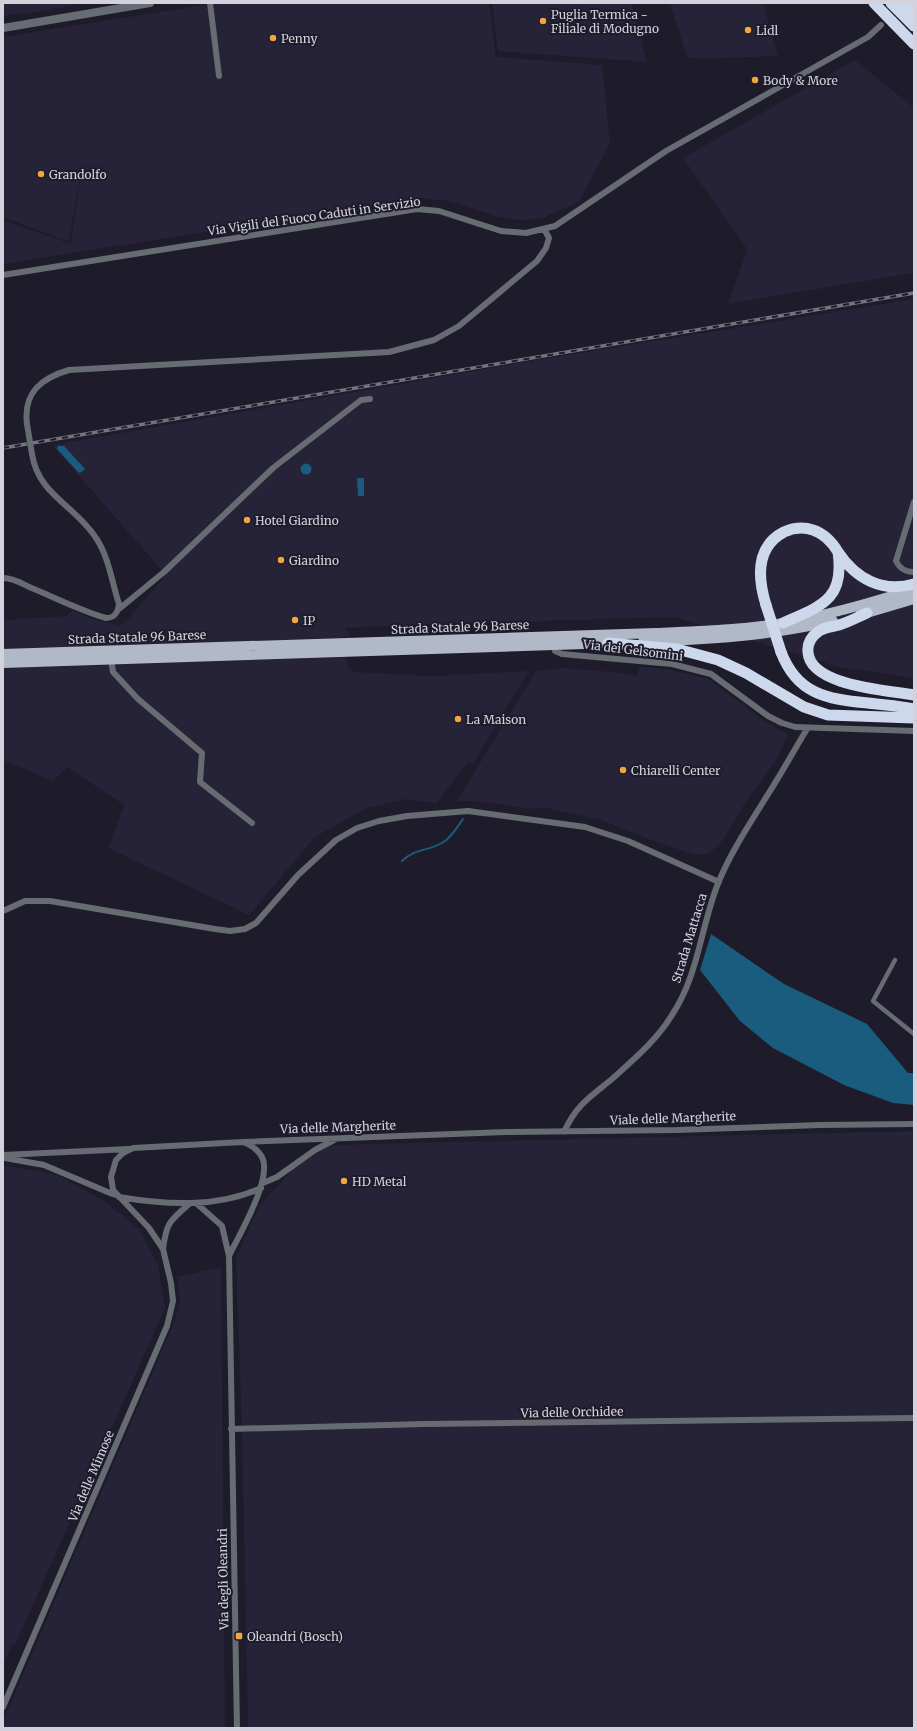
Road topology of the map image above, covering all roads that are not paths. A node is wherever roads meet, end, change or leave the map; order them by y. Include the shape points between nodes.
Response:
1 (150, 3) edge
2 (210, 3) edge
3 (874, 3) edge
4 (891, 3) edge
5 (905, 3) edge
6 (914, 12) edge
7 (881, 25) dead end
8 (914, 26) edge
9 (3, 28) edge
10 (914, 44) edge
11 (219, 76) dead end
12 (544, 229) junction
13 (3, 275) edge
14 (370, 399) dead end
15 (914, 502) edge
16 (838, 552) junction
17 (914, 572) edge
18 (3, 578) edge
19 (914, 584) edge
20 (914, 589) edge
21 (914, 599) edge
22 (119, 609) junction
23 (867, 613) junction
24 (783, 623) junction
25 (608, 643) junction
26 (555, 645) junction
27 (3, 654) edge
28 (111, 659) junction
29 (3, 663) edge
30 (914, 695) edge
31 (914, 708) edge
32 (914, 718) edge
33 (807, 728) junction
34 (914, 731) edge
35 (252, 823) dead end
36 (719, 882) junction
37 (3, 911) edge
38 (895, 960) dead end
39 (914, 1034) edge
40 (914, 1124) edge
41 (564, 1132) junction
42 (433, 1135) joint
43 (337, 1138) junction
44 (243, 1142) junction
45 (132, 1148) junction
46 (3, 1157) edge
47 (262, 1186) junction
48 (118, 1196) junction
49 (193, 1203) junction
50 (163, 1249) junction
51 (229, 1256) junction
52 (914, 1418) edge
53 (231, 1429) junction
54 (3, 1707) edge
55 (237, 1728) edge

1 - 9 street
2 - 11 street
3 - 10 highway
4 - 8 highway
5 - 6 highway
7 - 12 street, Via Vigili del Fuoco Caduti in Servizio via 868,37 666,151 580,210 554,226
12 - 13 street, Via Vigili del Fuoco Caduti in Servizio via 526,233 501,231 439,211 417,209
12 - 22 street, bridge via 549,238 548,243 537,261 459,326 434,340 389,352 69,370 49,376 35,389 26,413 33,465 43,484 81,519 96,537 106,559
14 - 22 street via 361,400 273,468 164,572
15 - 17 street via 896,561 902,569
16 - 19 highway via 854,570 877,584 892,588
16 - 24 highway via 840,576 834,592 817,607
16 - 31 highway, bridge via 829,539 813,530 798,528 777,536 767,546 761,562 760,583 785,663 797,680 822,696 844,701
18 - 22 street via 18,581 106,618 117,614
20 - 24 main road, Strada Statale 96 Barese via 845,610
21 - 23 main road, Strada Statale 96 Barese
23 - 25 main road, Strada Statale 96 Barese via 813,626 753,636
23 - 30 highway via 815,634 808,646 809,659 819,671 834,680
24 - 27 main road, Strada Statale 96 Barese via 738,629 656,633
25 - 26 main road, Strada Statale 96 Barese
25 - 32 highway via 677,648 718,660 746,673 800,705 828,715
26 - 28 main road, Strada Statale 96 Barese
26 - 33 street, Via dei Gelsomini via 555,651 562,654 672,664 711,674 768,716 782,723
28 - 29 main road, Strada Statale 96 Barese
28 - 35 street via 113,672 138,699 202,753 200,782
33 - 34 street, Via dei Gelsomini
33 - 36 street, Strada Mattacca via 741,837
36 - 37 street via 628,841 585,827 468,811 407,816 357,828 336,840 298,875 256,923 245,929 230,931 208,928 50,901 25,901
36 - 41 street, Strada Mattacca via 692,972 673,1015 627,1065 574,1112
38 - 39 street via 873,1000
40 - 41 street, Viale delle Margherite
41 - 42 street, Viale delle Margherite
42 - 43 street, Via delle Margherite
43 - 44 street, Via delle Margherite
43 - 47 street
44 - 45 street, Via delle Margherite
44 - 47 street via 253,1146 263,1158 265,1173
45 - 46 street, Via delle Margherite
45 - 48 street via 123,1153 112,1168 110,1177 113,1190
46 - 48 street via 44,1165
47 - 49 street via 239,1197
47 - 51 street
48 - 49 street via 162,1203
48 - 50 street via 149,1228
49 - 50 street via 172,1218 165,1231
49 - 51 street via 222,1226
50 - 54 street, Via delle Mimose via 173,1301 167,1326
51 - 53 street, Via degli Oleandri
52 - 53 street, Via delle Orchidee
53 - 55 street, Via degli Oleandri

